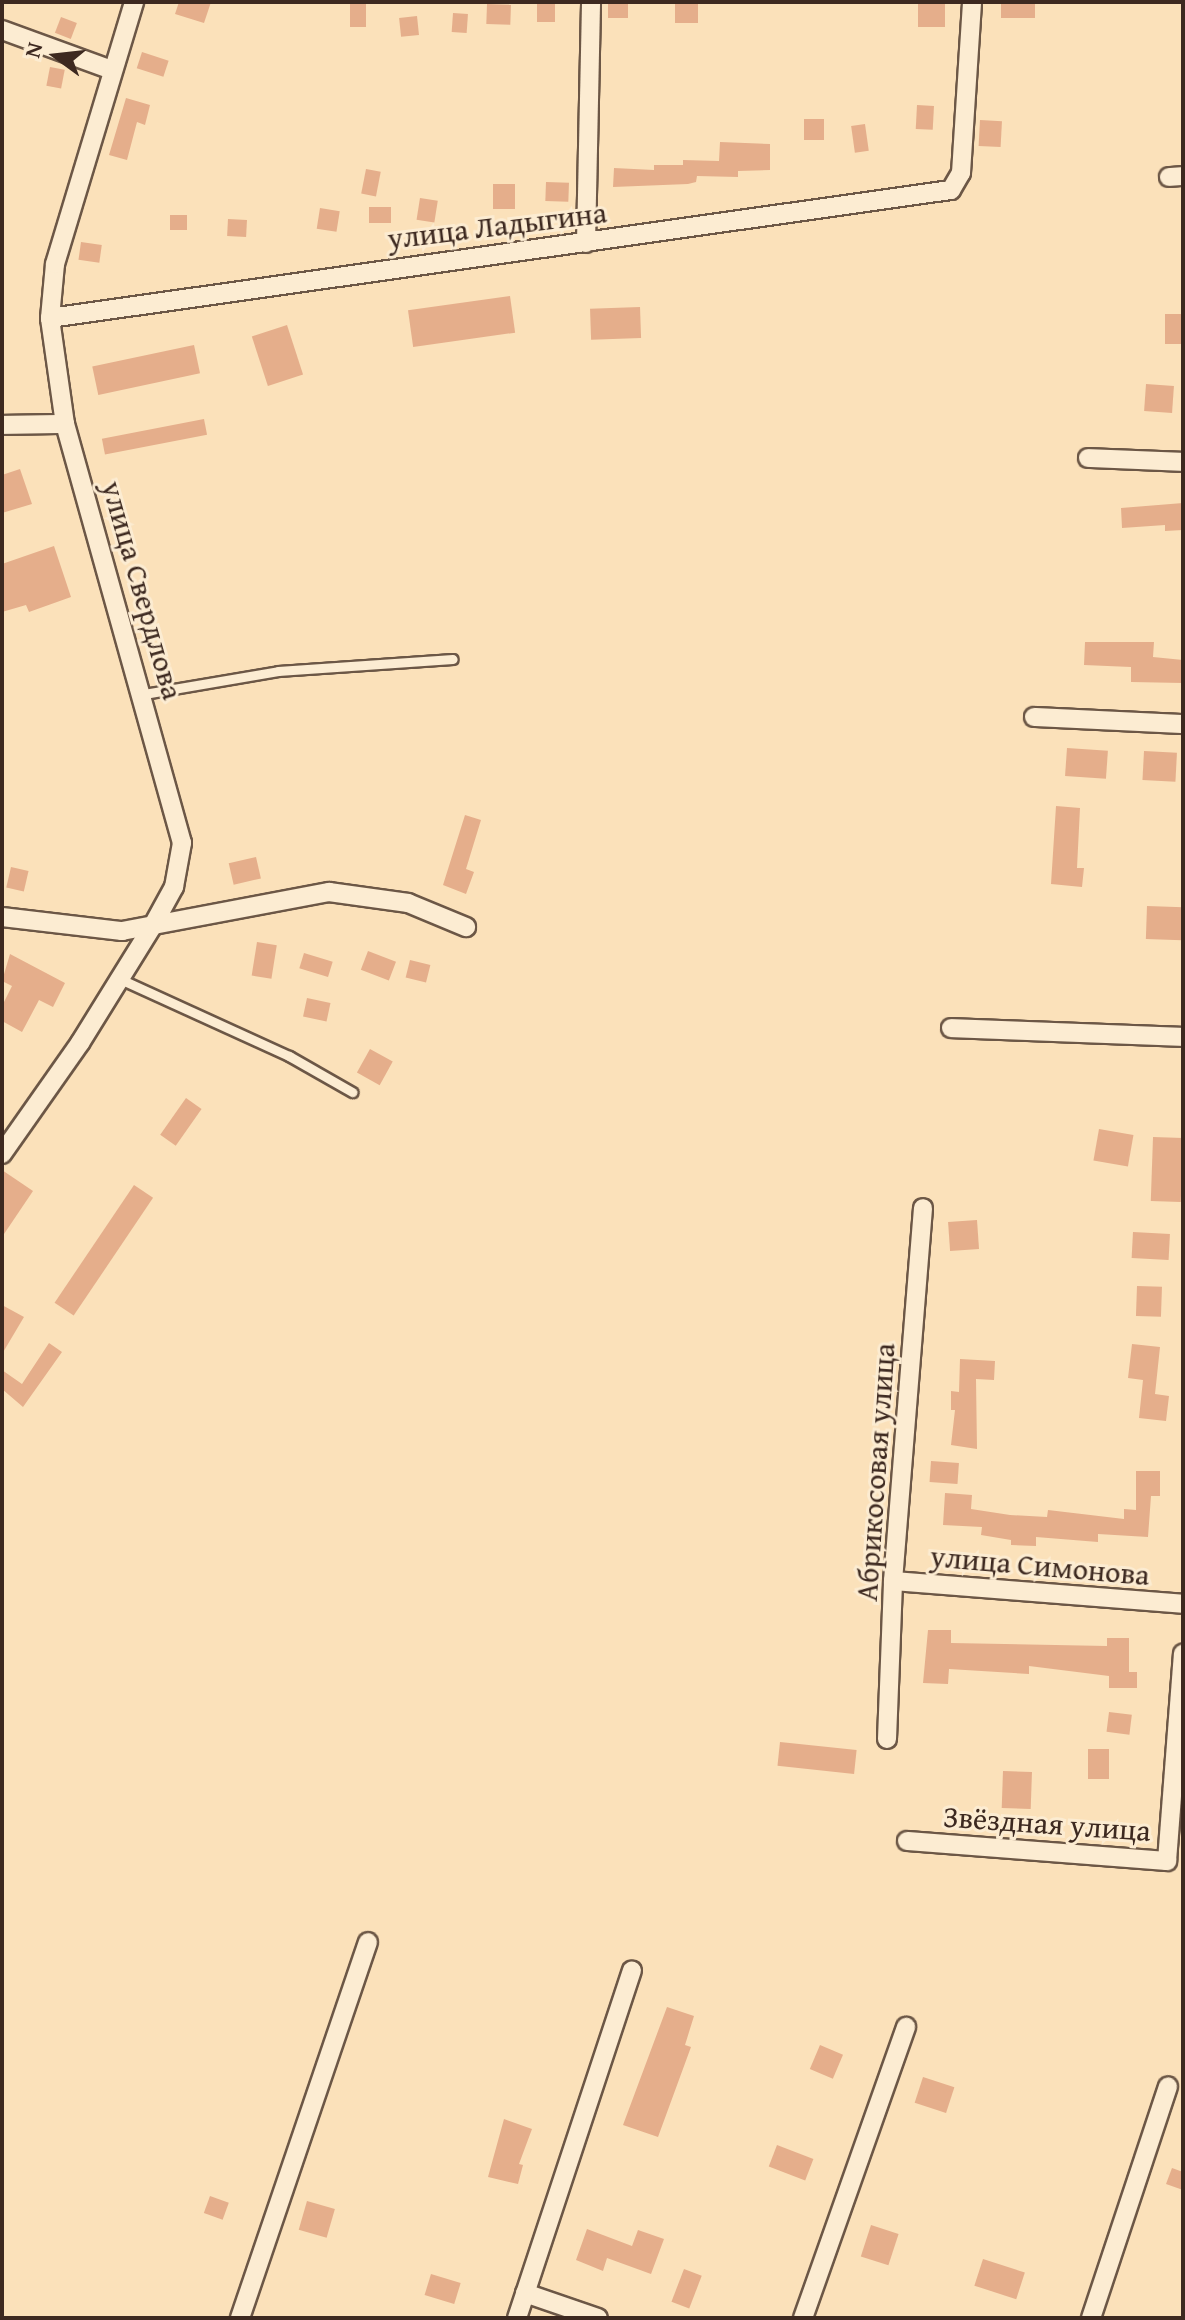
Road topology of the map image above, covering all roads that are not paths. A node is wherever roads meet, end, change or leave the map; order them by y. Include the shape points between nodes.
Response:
1 (134, 2) edge
2 (591, 2) edge
3 (972, 2) edge
4 (2, 30) edge
5 (112, 70) junction
6 (586, 243) junction
7 (50, 318) junction
8 (65, 424) junction
9 (2, 425) edge
10 (1088, 458) dead end
11 (1183, 462) edge
12 (453, 659) dead end
13 (144, 694) junction
14 (1034, 717) dead end
15 (1183, 724) edge
16 (2, 917) edge
17 (152, 927) junction
18 (466, 927) dead end
19 (120, 979) junction
20 (951, 1028) dead end
21 (1183, 1037) edge
22 (352, 1092) dead end
23 (2, 1154) edge
24 (923, 1208) dead end
25 (893, 1581) junction
26 (1183, 1604) edge
27 (1183, 1654) edge
28 (887, 1739) dead end
29 (907, 1841) dead end
30 (368, 1942) dead end
31 (632, 1971) dead end
32 (906, 2027) dead end
33 (1168, 2086) dead end
34 (525, 2293) junction
35 (240, 2318) edge
36 (517, 2318) edge
37 (598, 2318) edge
38 (803, 2318) edge
39 (1091, 2318) edge

1 - 5 street, улица Свердлова
2 - 6 street
3 - 6 street, улица Ладыгина via 961,173 951,190
4 - 5 street
5 - 7 street, улица Свердлова via 55,264
6 - 7 street, улица Ладыгина
7 - 8 street, улица Свердлова
8 - 9 street
8 - 13 street, улица Свердлова
10 - 11 street
12 - 13 lane via 278,671
13 - 17 street, улица Свердлова via 182,843 174,887
14 - 15 street
16 - 17 street via 122,931
17 - 18 street via 329,892 408,903
17 - 19 street, улица Свердлова
19 - 22 lane via 289,1056
19 - 23 street, улица Свердлова
20 - 21 street
24 - 25 street, Абрикосовая улица
25 - 26 street, улица Симонова
25 - 28 street, Абрикосовая улица
27 - 29 street, Звёздная улица via 1167,1861
30 - 35 street
31 - 34 street
32 - 38 street
33 - 39 street
34 - 36 street
34 - 37 street

